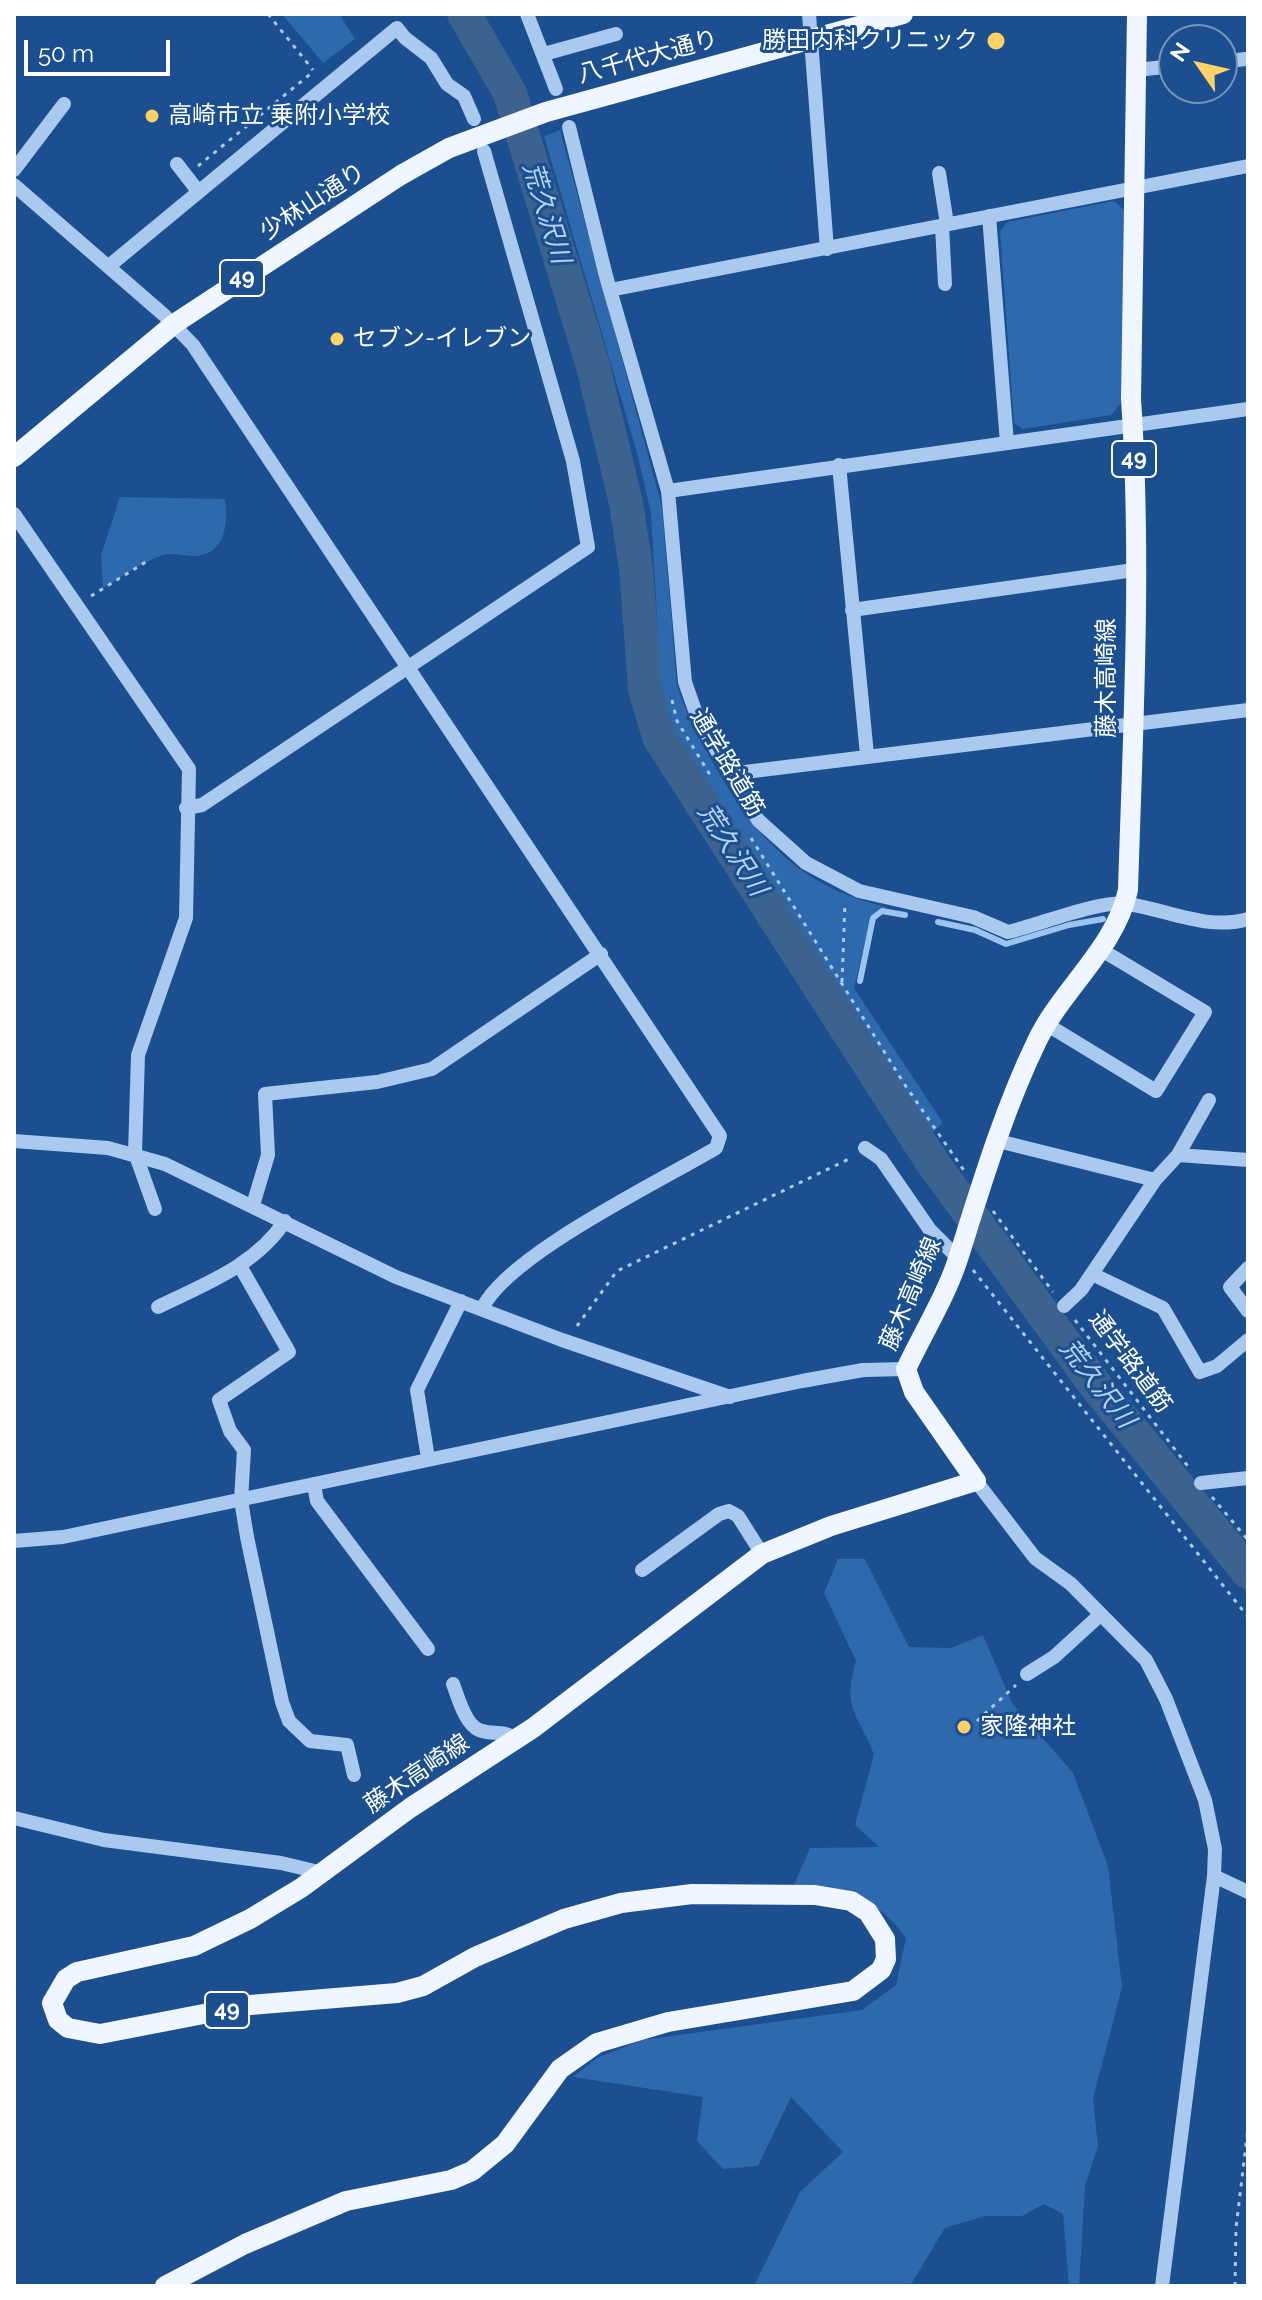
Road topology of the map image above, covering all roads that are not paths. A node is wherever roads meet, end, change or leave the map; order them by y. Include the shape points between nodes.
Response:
1 (527, 14) edge
2 (809, 14) edge
3 (903, 14) edge
4 (1137, 14) edge
5 (616, 34) dead end
6 (810, 40) junction
7 (544, 54) junction
8 (1245, 59) dead end
9 (1238, 60) edge
10 (1158, 68) edge
11 (1136, 70) junction
12 (556, 89) dead end
13 (64, 104) dead end
14 (546, 112) joint
15 (569, 127) dead end
16 (483, 134) junction
17 (1248, 166) edge
18 (14, 170) edge
19 (182, 170) road end
20 (939, 173) dead end
21 (14, 185) edge
22 (1134, 188) junction
23 (198, 191) junction
24 (989, 216) junction
25 (944, 225) junction
26 (827, 249) junction
27 (109, 266) junction
28 (945, 284) dead end
29 (610, 290) junction
30 (174, 324) junction
31 (1248, 409) edge
32 (1132, 424) junction
33 (1007, 443) junction
34 (14, 457) edge
35 (839, 465) junction
36 (668, 491) junction
37 (14, 514) edge
38 (1134, 570) junction
39 (852, 610) junction
40 (410, 667) junction
41 (1248, 710) edge
42 (1132, 724) junction
43 (867, 755) junction
44 (729, 774) junction
45 (186, 808) junction
46 (1125, 903) junction
47 (1248, 919) edge
48 (1100, 949) junction
49 (601, 954) junction
50 (1046, 1024) junction
51 (1209, 1100) dead end
52 (14, 1141) edge
53 (998, 1141) junction
54 (865, 1148) road end
55 (135, 1153) junction
56 (1178, 1155) junction
57 (1248, 1160) edge
58 (1155, 1180) junction
59 (253, 1205) junction
60 (155, 1209) dead end
61 (285, 1221) junction
62 (959, 1253) junction
63 (240, 1266) junction
64 (1248, 1268) edge
65 (1092, 1274) junction
66 (461, 1301) junction
67 (1064, 1306) road end
68 (158, 1307) dead end
69 (482, 1309) junction
70 (1248, 1311) edge
71 (1248, 1340) edge
72 (906, 1369) junction
73 (730, 1397) junction
74 (428, 1458) junction
75 (1248, 1478) edge
76 (976, 1481) junction
77 (1201, 1483) road end
78 (314, 1485) junction
79 (241, 1500) junction
80 (14, 1541) edge
81 (762, 1554) junction
82 (642, 1570) dead end
83 (1100, 1615) junction
84 (428, 1649) dead end
85 (1027, 1674) road end
86 (453, 1684) dead end
87 (516, 1740) junction
88 (354, 1775) dead end
89 (14, 1818) edge
90 (323, 1873) junction
91 (1214, 1876) junction
92 (1248, 1892) edge
93 (165, 2286) edge
94 (1162, 2286) edge

1 - 7 street
2 - 6 street
3 - 6 main road, 八千代大通り / 49
4 - 11 main road, 藤木高崎線 / 49
5 - 7 street
6 - 14 main road, 八千代大通り / 49
6 - 26 street
7 - 12 street
8 - 9 street
10 - 11 street
11 - 22 main road, 藤木高崎線 / 49
13 - 18 street
14 - 16 main road, 少林山通り / 49
15 - 29 street
16 - 23 street via 464,96 397,28
16 - 30 main road, 少林山通り / 49 via 401,175
16 - 40 street via 573,461 588,547
17 - 22 street
19 - 23 street
20 - 25 street
21 - 27 street
22 - 24 street
22 - 32 main road, 藤木高崎線 / 49
23 - 27 street
24 - 25 street
24 - 33 street
25 - 26 street
25 - 28 street
26 - 29 street
27 - 30 street
29 - 36 street
30 - 34 main road, 少林山通り / 49
30 - 40 street
31 - 32 street
32 - 33 street
32 - 38 main road, 藤木高崎線 / 49
33 - 35 street
35 - 36 street
35 - 39 street
36 - 44 street via 685,682 698,719
37 - 45 street via 188,763
38 - 39 street
38 - 42 main road, 藤木高崎線 / 49
39 - 43 street
40 - 45 street via 202,805
40 - 49 street
41 - 42 street
42 - 43 street
42 - 46 main road, 藤木高崎線 / 49
43 - 44 street
44 - 46 street via 758,820 781,843 822,873 859,891 973,917 1008,932
45 - 55 street via 186,918 138,1055
46 - 47 street via 1222,924
46 - 48 main road, 藤木高崎線 / 49
48 - 50 main road, 藤木高崎線 / 49
48 - 50 street via 1205,1012 1156,1091
49 - 59 street via 432,1069 377,1082 265,1094 268,1155
49 - 69 street via 720,1142 659,1183 552,1242 491,1294
50 - 53 main road, 藤木高崎線 / 49
51 - 56 street
52 - 55 street
53 - 58 street
53 - 62 main road, 藤木高崎線 / 49 via 982,1203
54 - 62 street via 881,1159 921,1217
55 - 59 street
55 - 60 street
56 - 57 street
56 - 58 street
58 - 65 street
59 - 61 street
61 - 63 street via 272,1240
61 - 66 street via 396,1277
62 - 72 main road, 藤木高崎線 / 49
63 - 68 street
63 - 79 street via 289,1352 219,1400 230,1431 244,1450
64 - 70 street via 1230,1287
65 - 67 street
65 - 71 street via 1163,1308 1200,1372 1217,1366
66 - 69 street
66 - 74 street via 417,1390
69 - 73 street
72 - 73 street via 863,1370
72 - 76 main road, 藤木高崎線 via 914,1392
73 - 74 street
74 - 78 street
75 - 77 street
76 - 81 main road, 藤木高崎線 / 49 via 831,1526
76 - 83 street via 1035,1558 1071,1584
78 - 79 street
78 - 84 street via 317,1501
79 - 80 street via 63,1537
79 - 88 street via 271,1658 289,1721 310,1741 347,1745
81 - 82 street via 738,1516 729,1511
81 - 87 main road, 藤木高崎線 / 49
83 - 85 street
83 - 91 street via 1146,1660 1166,1699 1205,1800 1215,1849
86 - 87 street via 478,1730 507,1732
87 - 90 main road, 藤木高崎線 / 49 via 410,1808
89 - 90 street via 104,1840
90 - 93 main road, 藤木高崎線 / 49 via 210,1940 77,1972 57,1990 53,2012 68,2028 100,2034 250,2005 397,1993 423,1986 475,1957 577,1914 692,1894 815,1895 851,1901 881,1930 886,1959 866,1984 837,1996 668,2022 597,2043 560,2069 505,2144 472,2171 346,2201 245,2244
91 - 92 street
91 - 94 street

